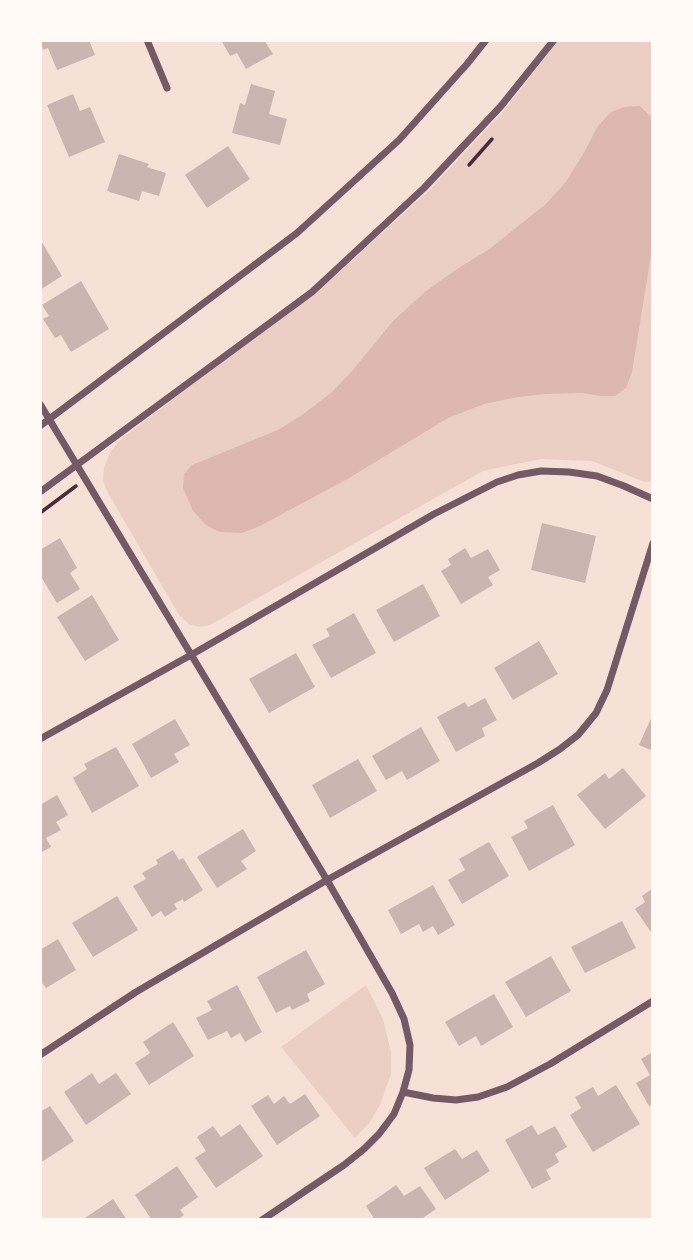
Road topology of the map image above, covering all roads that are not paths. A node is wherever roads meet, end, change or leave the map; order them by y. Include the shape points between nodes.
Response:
1 (147, 40) edge
2 (486, 40) edge
3 (554, 40) edge
4 (167, 88) dead end
5 (40, 404) edge
6 (49, 419) junction
7 (40, 426) edge
8 (77, 465) junction
9 (40, 492) edge
10 (653, 499) edge
11 (653, 543) edge
12 (191, 654) junction
13 (40, 739) edge
14 (327, 880) junction
15 (653, 1001) edge
16 (40, 1055) edge
17 (403, 1092) junction
18 (262, 1220) edge

1 - 4 street
2 - 6 street via 399,140 298,233
3 - 8 street via 501,106 424,188 312,292
5 - 6 street
6 - 7 street
6 - 8 street
8 - 9 street
8 - 12 street
10 - 12 street via 597,476 569,472 541,471 497,482
11 - 14 street via 607,690 578,735 538,763
12 - 13 street
12 - 14 street
14 - 16 street via 136,992
14 - 17 street via 404,1019 410,1045
15 - 17 street via 507,1087 456,1100
17 - 18 street via 394,1114 364,1149

